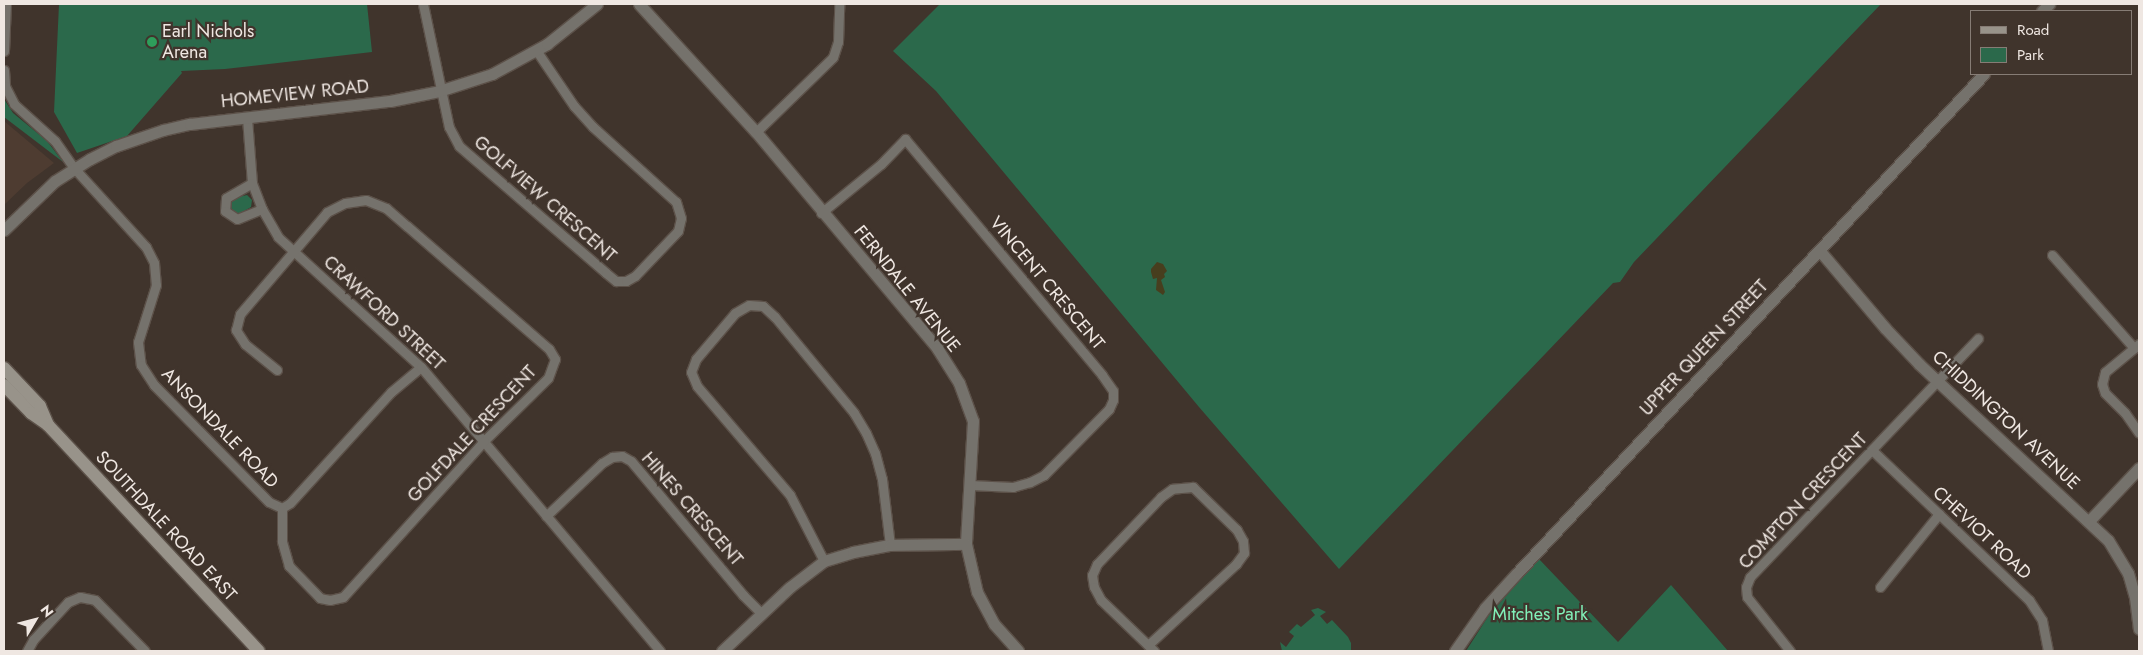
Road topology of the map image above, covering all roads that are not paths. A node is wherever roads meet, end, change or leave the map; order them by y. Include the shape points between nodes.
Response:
1 (6, 4) edge
2 (423, 4) edge
3 (597, 4) edge
4 (638, 4) edge
5 (838, 4) edge
6 (536, 50) junction
7 (4, 51) edge
8 (4, 70) edge
9 (1983, 75) edge
10 (440, 91) junction
11 (247, 118) junction
12 (756, 132) junction
13 (74, 168) junction
14 (252, 183) junction
15 (262, 208) junction
16 (821, 213) junction
17 (4, 230) edge
18 (1820, 251) junction
19 (294, 252) junction
20 (2052, 254) dead end
21 (1978, 338) dead end
22 (2137, 346) edge
23 (422, 367) junction
24 (4, 368) edge
25 (277, 370) dead end
26 (1939, 380) junction
27 (4, 385) edge
28 (48, 425) junction
29 (2139, 433) edge
30 (484, 440) junction
31 (1873, 451) junction
32 (2139, 468) edge
33 (970, 485) junction
34 (282, 508) junction
35 (1938, 514) junction
36 (546, 516) junction
37 (2090, 521) junction
38 (966, 544) junction
39 (890, 546) junction
40 (824, 561) junction
41 (1880, 587) dead end
42 (762, 614) junction
43 (2139, 629) edge
44 (1151, 648) edge
45 (27, 651) edge
46 (146, 651) edge
47 (258, 651) edge
48 (660, 651) edge
49 (722, 651) edge
50 (1018, 651) edge
51 (1455, 651) edge
52 (1790, 651) edge
53 (2048, 651) edge

1 - 7 street
2 - 10 street
3 - 6 street, HOMEVIEW ROAD
4 - 12 street, FERNDALE AVENUE
5 - 12 street via 838,42 834,58
6 - 10 street, HOMEVIEW ROAD via 492,74
6 - 10 street, GOLFVIEW CRESCENT via 574,106 676,202 681,218 678,230 635,276 626,281 616,281 606,273 459,146 448,127
8 - 13 street, ANSONDALE ROAD via 6,86 14,104 55,141
9 - 18 street, UPPER QUEEN STREET
10 - 11 street, HOMEVIEW ROAD via 390,101
11 - 13 street, HOMEVIEW ROAD via 163,130 116,146
11 - 14 street, CRAWFORD STREET
12 - 16 street, FERNDALE AVENUE
13 - 17 street, HOMEVIEW ROAD via 31,202
13 - 34 street, ANSONDALE ROAD via 146,247 154,263 156,285 138,342 141,366 154,386 251,485 269,502
14 - 15 street, CRAWFORD STREET
14 - 15 street via 226,198 225,211 237,219
15 - 19 street, CRAWFORD STREET via 278,237
16 - 33 street, FERNDALE AVENUE via 937,348 959,383 973,421
16 - 33 street, VINCENT CRESCENT via 881,164 904,139 1113,391 1109,409 1044,475 1013,487
18 - 26 street, CHIDDINGTON AVENUE via 1885,328
18 - 51 street, UPPER QUEEN STREET via 1516,573 1485,608
19 - 23 street, CRAWFORD STREET
19 - 25 street, GOLFDALE CRESCENT via 240,314 236,330 245,344
19 - 30 street, GOLFDALE CRESCENT via 327,212 345,203 366,200 386,208 550,349 554,358 548,378
20 - 22 street
21 - 26 street, COMPTON CRESCENT
22 - 29 street via 2105,372 2102,384 2104,394 2125,413
23 - 30 street, CRAWFORD STREET
23 - 34 street, ANSONDALE ROAD via 391,392 300,494
24 - 28 main road, SOUTHDALE ROAD EAST via 40,406
26 - 31 street, COMPTON CRESCENT
26 - 37 street, CHIDDINGTON AVENUE
27 - 28 main road, SOUTHDALE ROAD EAST via 31,413
28 - 47 main road, SOUTHDALE ROAD EAST
30 - 34 street, GOLFDALE CRESCENT via 343,597 320,598 289,566 282,541
30 - 36 street, CRAWFORD STREET
31 - 35 street, CHEVIOT ROAD
31 - 52 street, COMPTON CRESCENT via 1750,577 1746,597
32 - 37 street
33 - 38 street, FERNDALE AVENUE
35 - 41 street
35 - 53 street, CHEVIOT ROAD via 2036,608 2042,620
36 - 42 street, HINES CRESCENT via 602,463 622,456 631,461
36 - 48 street, CRAWFORD STREET
37 - 43 street, CHIDDINGTON AVENUE via 2108,540 2128,573
38 - 39 street
38 - 50 street, FERNDALE AVENUE via 977,592 994,624
39 - 40 street
39 - 40 street via 882,479 866,432 775,317 763,306 749,306 735,313 696,359 691,372 697,386 790,494
40 - 42 street via 790,586
42 - 49 street
44 - 44 street via 1244,554 1244,542 1237,530 1193,487 1172,490 1161,497 1097,564 1092,575 1101,600
45 - 46 street via 68,602 80,598 95,600

